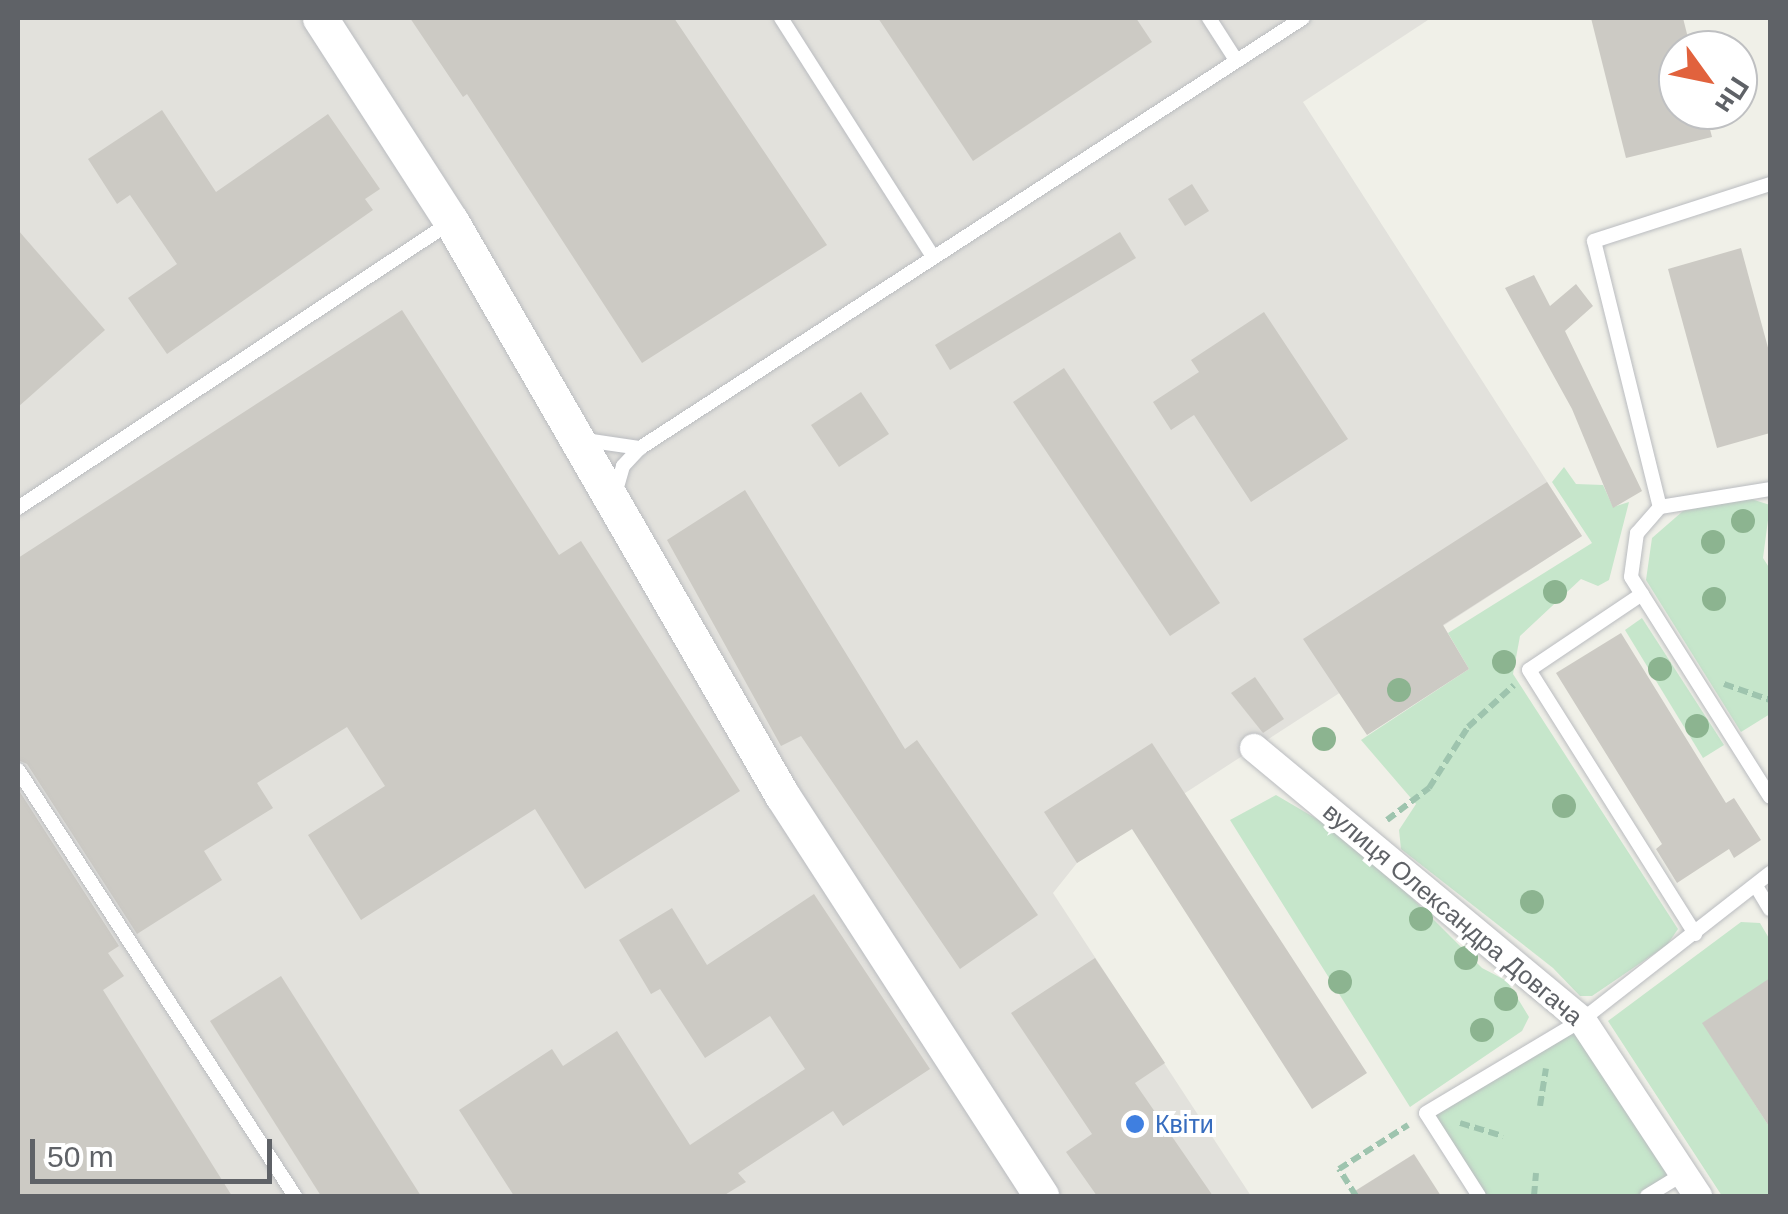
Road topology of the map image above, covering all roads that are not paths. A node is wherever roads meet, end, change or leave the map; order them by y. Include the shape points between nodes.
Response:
1 (320, 18) edge
2 (781, 18) edge
3 (1209, 18) edge
4 (1303, 18) edge
5 (1236, 60) junction
6 (1770, 184) edge
7 (452, 221) junction
8 (932, 255) junction
9 (580, 438) junction
10 (640, 448) junction
11 (1770, 489) edge
12 (613, 503) junction
13 (1660, 507) junction
14 (18, 508) edge
15 (1642, 594) junction
16 (1254, 748) dead end
17 (18, 770) edge
18 (1770, 798) edge
19 (1770, 873) edge
20 (1756, 886) junction
21 (1770, 910) edge
22 (1694, 934) junction
23 (1582, 1020) junction
24 (1691, 1185) edge
25 (295, 1196) edge
26 (1041, 1196) edge
27 (1480, 1196) edge
28 (1647, 1196) edge

1 - 7 street
2 - 8 lane
3 - 5 lane
4 - 5 lane
5 - 8 lane
6 - 13 lane via 1594,242
7 - 9 street
7 - 14 lane
8 - 10 lane
9 - 10 lane via 603,447
9 - 12 street
10 - 12 lane via 623,466
11 - 13 lane
12 - 26 street via 782,795
13 - 15 lane via 1638,534 1632,577
15 - 18 lane
15 - 22 lane via 1529,670
16 - 23 street, вулиця Олександра Довгача
17 - 25 lane
19 - 20 lane
20 - 21 lane
20 - 22 lane
22 - 23 lane
23 - 24 street, вулиця Олександра Довгача
23 - 27 lane via 1426,1113
24 - 28 lane

